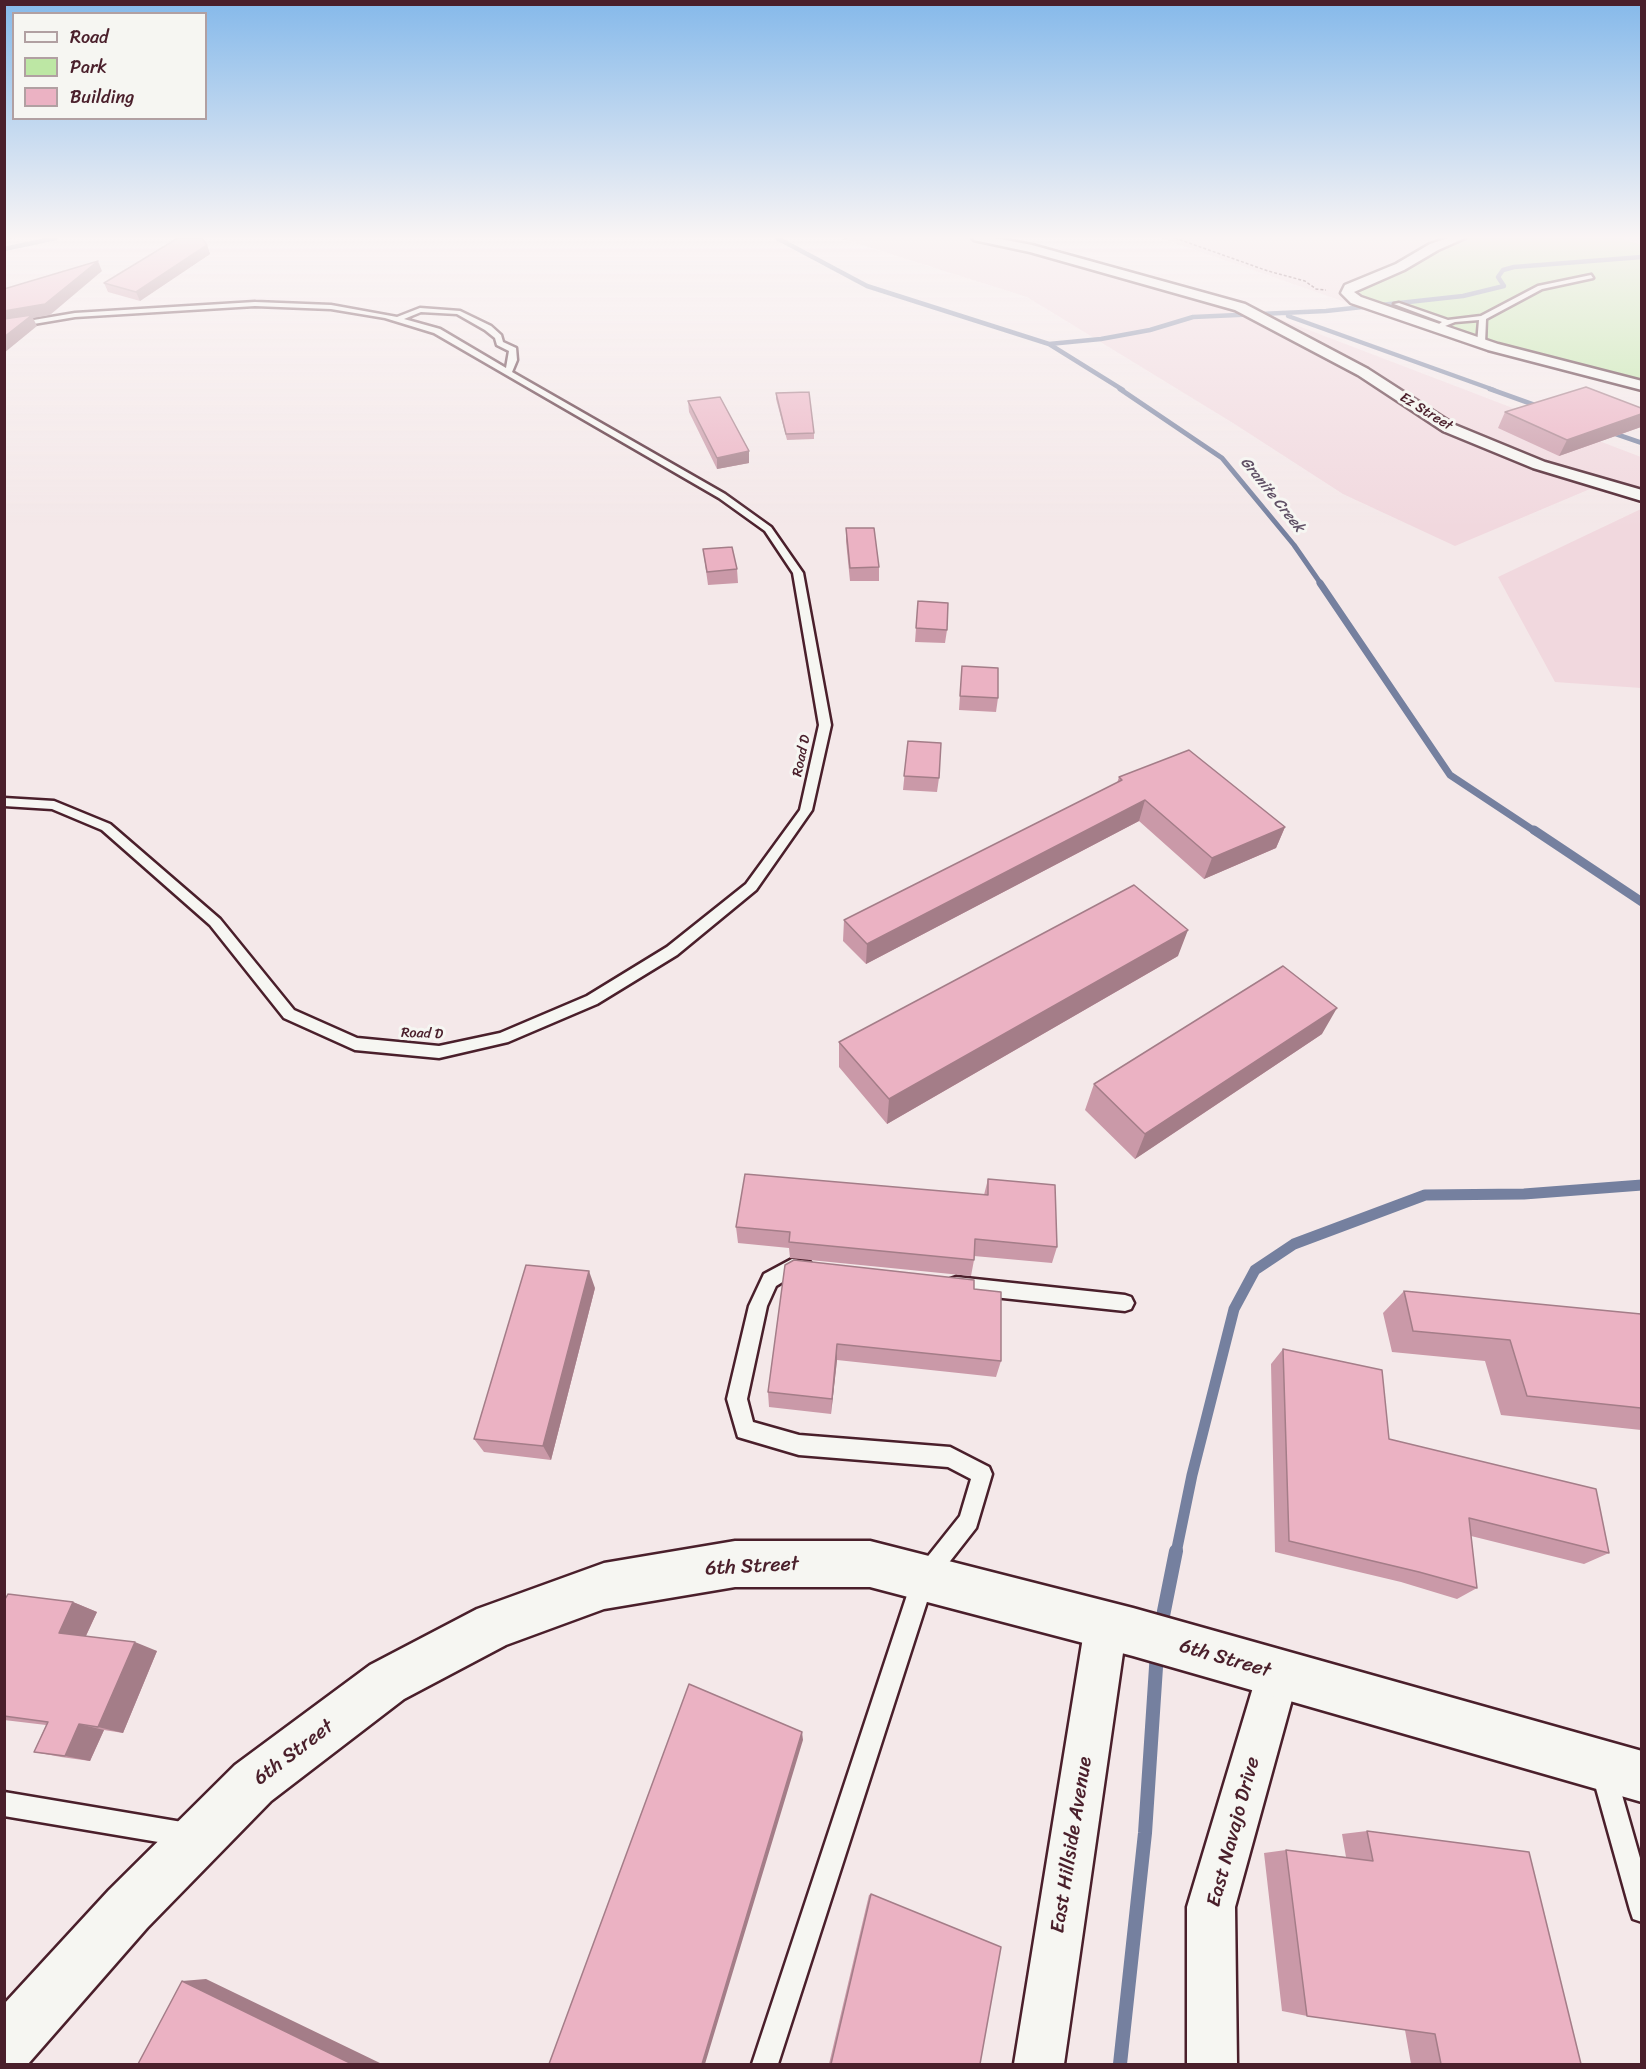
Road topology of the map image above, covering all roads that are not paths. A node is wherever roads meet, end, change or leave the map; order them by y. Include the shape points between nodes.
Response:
1 (449, 335) edge
2 (479, 335) edge
3 (495, 335) edge
4 (1293, 335) edge
5 (1461, 335) edge
6 (1482, 335) edge
7 (473, 342) junction
8 (1481, 344) junction
9 (509, 371) junction
10 (1641, 386) edge
11 (1641, 496) edge
12 (4, 802) edge
13 (827, 1271) edge
14 (934, 1282) edge
15 (1125, 1304) dead end
16 (924, 1578) junction
17 (1119, 1629) junction
18 (1278, 1674) junction
19 (1621, 1771) edge
20 (4, 1804) edge
21 (200, 1837) junction
22 (1641, 1910) edge
23 (4, 2048) edge
24 (765, 2064) edge
25 (1039, 2064) edge
26 (1212, 2064) edge

1 - 7 lane, Road D
2 - 7 lane
3 - 9 lane via 500,343 513,350
4 - 11 street, Ez Street via 1364,372 1449,428 1539,465
5 - 8 street
6 - 8 lane
7 - 9 lane, Road D
8 - 10 street
9 - 12 lane, Road D via 722,495 768,529 798,573 825,725 806,810 751,887 672,951 592,1000 503,1038 439,1052 355,1044 289,1014 215,922 105,827 54,805
13 - 16 lane via 792,1267 770,1280 758,1306 737,1399 745,1430 799,1445 950,1457 982,1474 969,1521
14 - 15 lane
16 - 17 street, 6th Street
16 - 21 street, 6th Street via 870,1564 735,1564 604,1586 494,1626 387,1682 253,1784
16 - 24 lane
17 - 18 street, 6th Street
17 - 25 street, East Hillside Avenue
18 - 19 street, 6th Street
18 - 26 street, East Navajo Drive via 1211,1907
19 - 22 lane
20 - 21 lane
21 - 23 street, 6th Street via 128,1909

